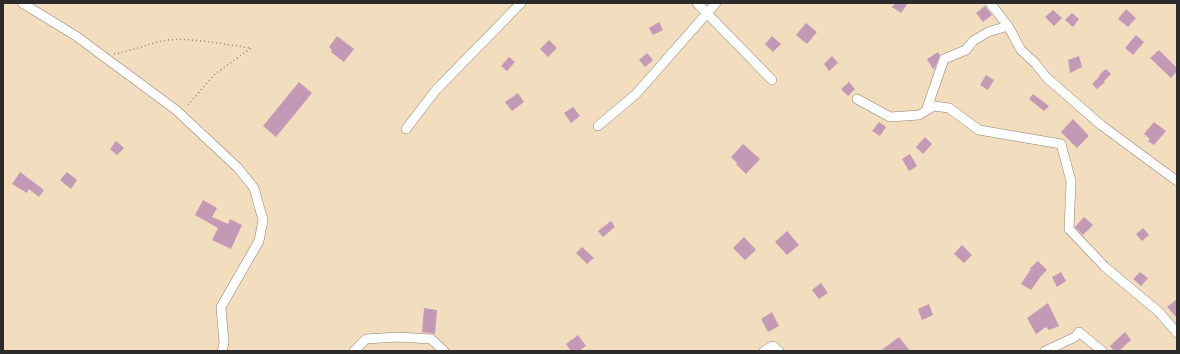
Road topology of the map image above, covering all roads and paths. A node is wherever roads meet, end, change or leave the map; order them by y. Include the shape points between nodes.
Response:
1 (22, 3) edge
2 (521, 3) edge
3 (697, 3) edge
4 (716, 3) edge
5 (990, 3) edge
6 (706, 13) junction
7 (1008, 26) junction
8 (102, 56) junction
9 (772, 80) dead end
10 (857, 99) dead end
11 (176, 110) junction
12 (926, 111) junction
13 (598, 126) dead end
14 (406, 129) dead end
15 (1177, 181) edge
16 (1177, 332) edge
17 (1100, 350) edge
18 (222, 351) edge
19 (354, 351) edge
20 (444, 351) edge
21 (764, 351) edge
22 (779, 351) edge
23 (1045, 351) edge

1 - 8 street via 76,36
2 - 14 street via 436,90
3 - 6 street
4 - 6 street
5 - 7 street
6 - 9 street
6 - 13 street via 636,94
7 - 12 street via 988,32 973,41 966,50 944,59
7 - 15 street via 1021,50 1047,78 1101,125
8 - 11 street
8 - 11 path via 163,41 183,39 251,48 216,74 189,104
10 - 12 street via 890,117 919,115
11 - 18 street via 238,168 254,188 264,220 259,241 221,307 224,344
12 - 16 street via 934,106 949,108 979,130 1061,144 1071,181 1069,229 1105,267 1159,312
17 - 23 street via 1079,332 1075,337
19 - 20 street via 366,339 398,337 431,339
21 - 22 street via 773,346

